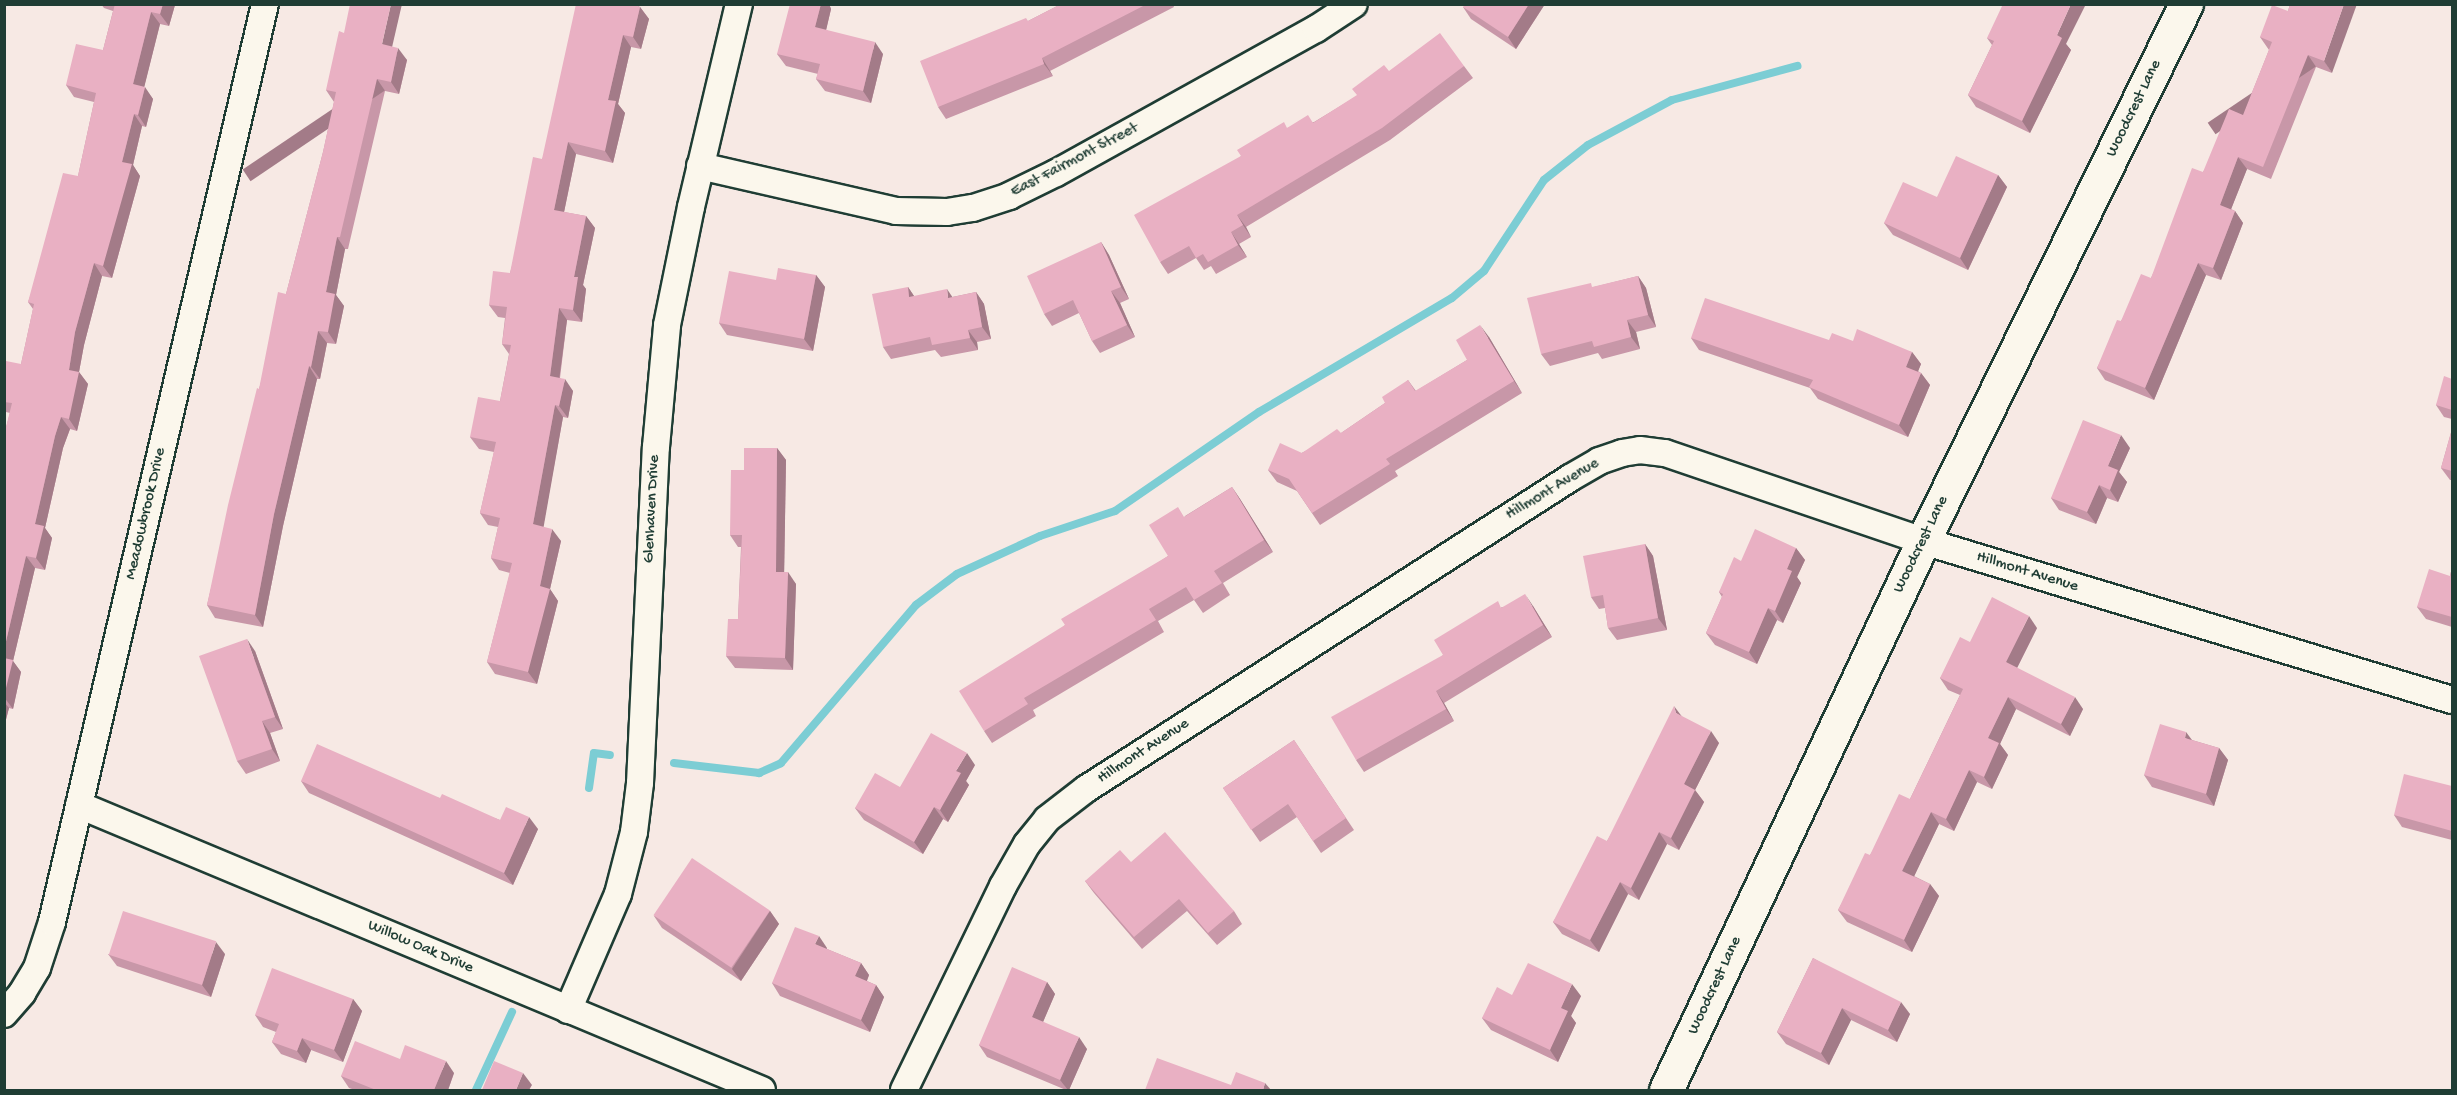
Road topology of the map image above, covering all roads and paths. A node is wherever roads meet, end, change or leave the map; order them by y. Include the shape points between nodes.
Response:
1 (266, 4) edge
2 (739, 4) edge
3 (1354, 4) edge
4 (2186, 4) edge
5 (700, 166) junction
6 (1923, 542) junction
7 (2452, 700) edge
8 (79, 805) junction
9 (568, 1010) junction
10 (4, 1014) edge
11 (762, 1090) edge
12 (904, 1090) edge
13 (1666, 1090) edge

1 - 8 street, Meadowbrook Drive
2 - 5 street, Glenhaven Drive
3 - 5 street, East Fairmont Street via 1316,29 1021,192 973,208 896,211
4 - 6 street, Woodcrest Lane
5 - 9 street, Glenhaven Drive via 672,296 661,386 640,783 634,832 618,894
6 - 7 street, Hillmont Avenue
6 - 12 street, Hillmont Avenue via 1665,453 1633,451 1599,461 1096,783 1047,819 1003,886
6 - 13 street, Woodcrest Lane
8 - 9 street, Willow Oak Drive
8 - 10 street, Meadowbrook Drive via 42,957 22,993
9 - 11 street, Willow Oak Drive

